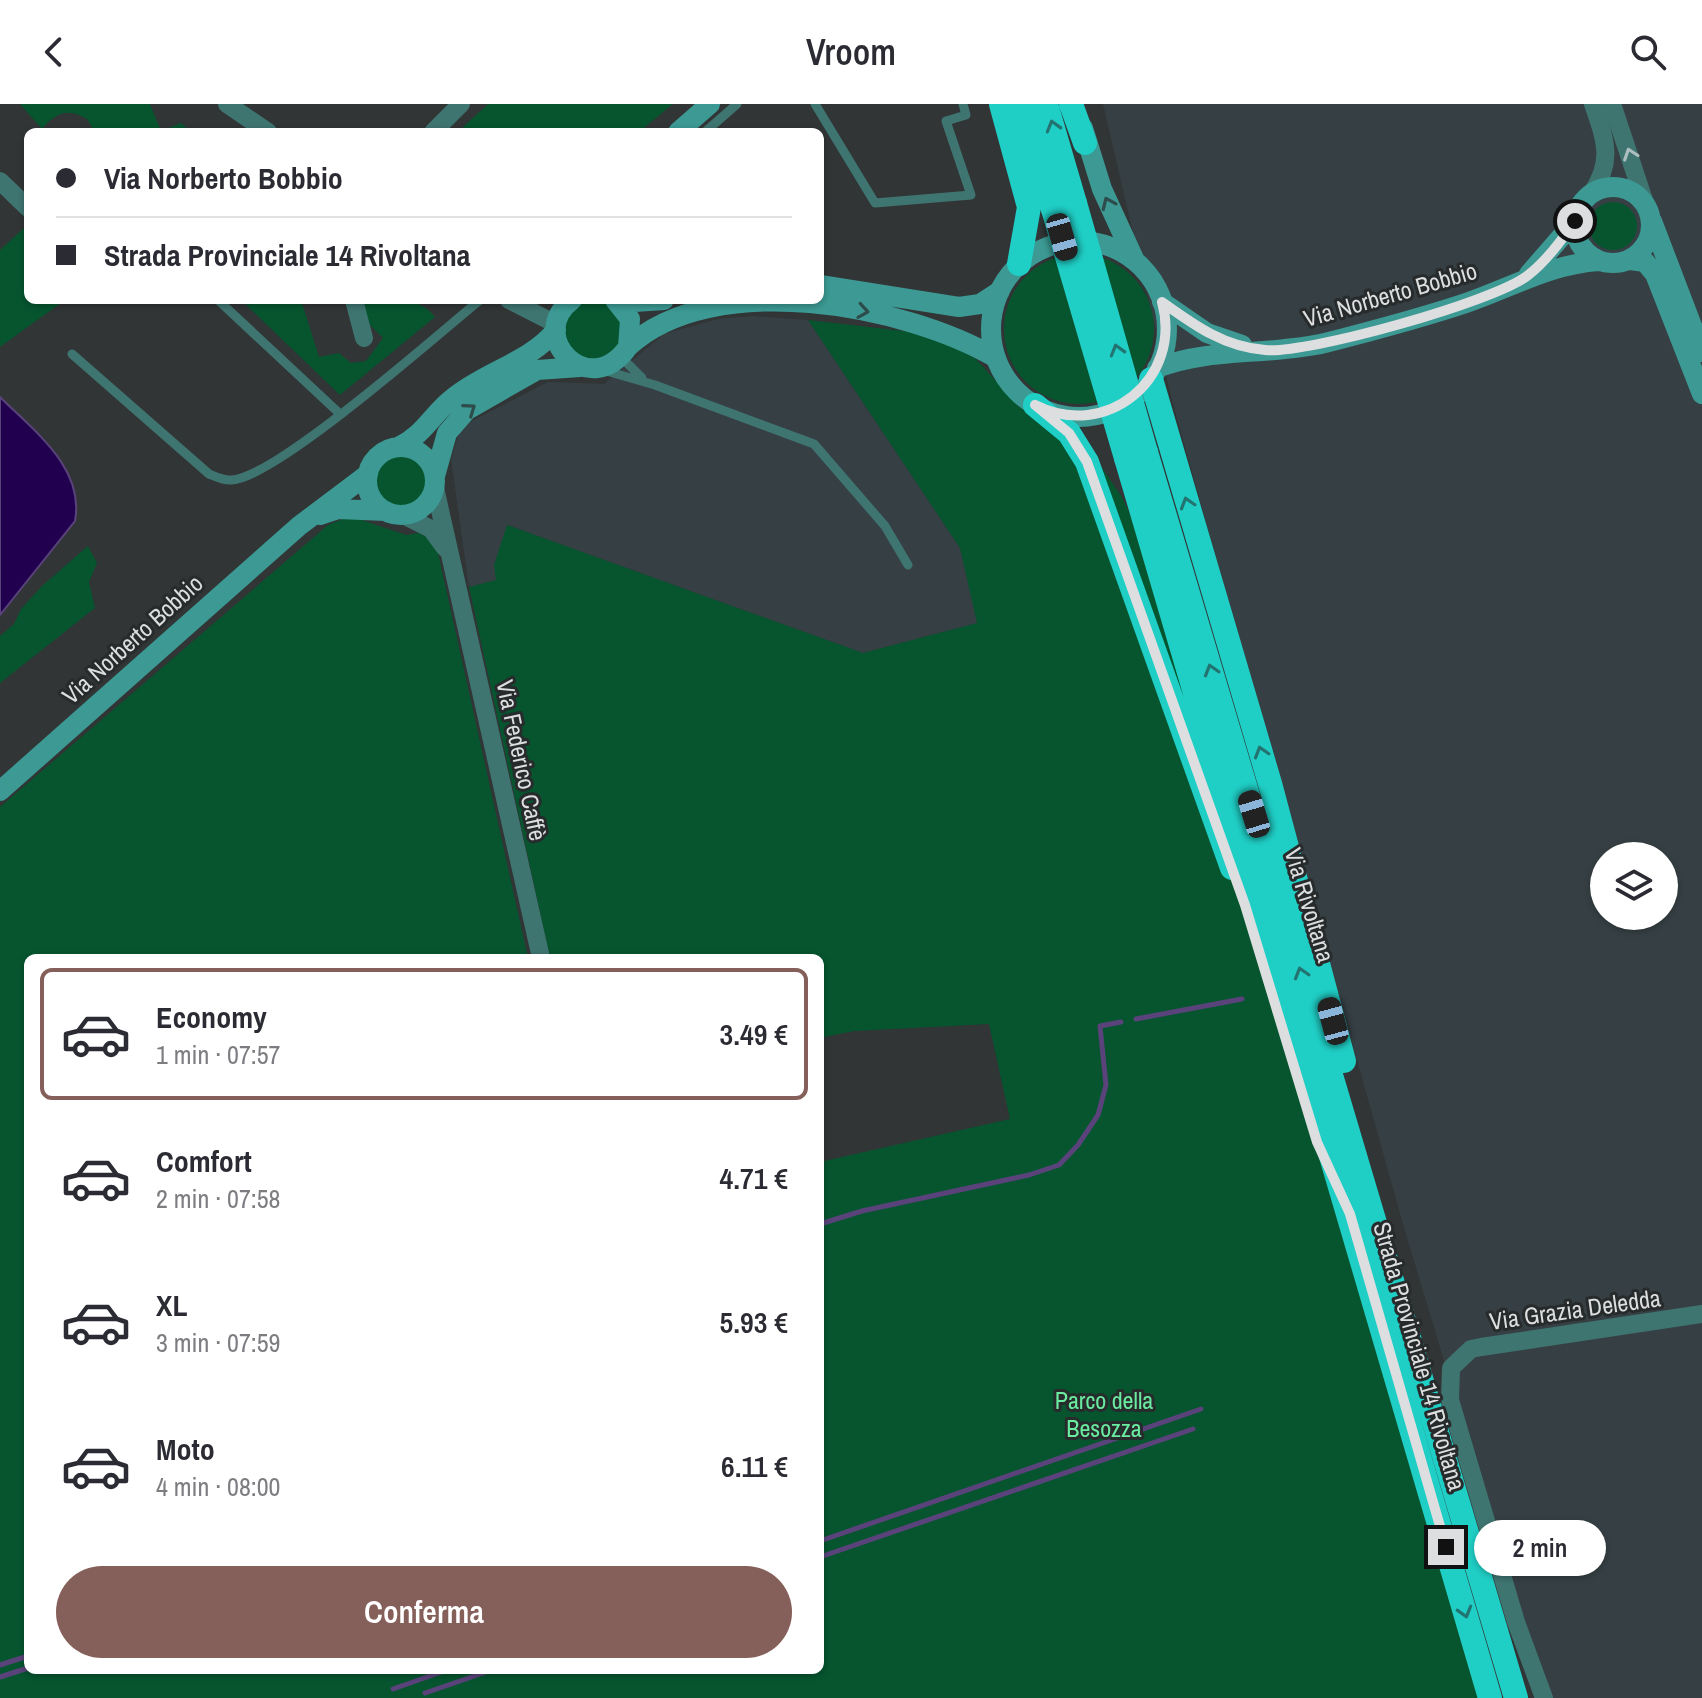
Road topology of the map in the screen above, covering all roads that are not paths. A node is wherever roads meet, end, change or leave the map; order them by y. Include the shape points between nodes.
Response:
1 (226, 104) edge
2 (461, 104) edge
3 (710, 104) edge
4 (737, 104) edge
5 (815, 104) edge
6 (963, 104) edge
7 (1001, 104) edge
8 (1023, 104) edge
9 (1046, 104) edge
10 (1071, 104) edge
11 (1080, 104) edge
12 (1593, 104) edge
13 (1612, 104) edge
14 (243, 128) edge
15 (262, 128) edge
16 (437, 128) edge
17 (683, 128) edge
18 (710, 128) edge
19 (1085, 143) junction
20 (0, 181) edge
21 (1592, 193) junction
22 (24, 204) edge
23 (1064, 206) junction
24 (1648, 211) junction
25 (1575, 221) junction
26 (1630, 260) junction
27 (1599, 261) junction
28 (1135, 262) junction
29 (1019, 264) junction
30 (1526, 276) junction
31 (824, 286) edge
32 (1000, 291) junction
33 (1162, 302) junction
34 (222, 304) edge
35 (355, 304) edge
36 (475, 304) edge
37 (529, 304) edge
38 (535, 304) edge
39 (619, 304) edge
40 (751, 304) edge
41 (773, 304) edge
42 (564, 311) edge
43 (364, 338) dead end
44 (1265, 350) junction
45 (624, 352) junction
46 (1702, 352) edge
47 (72, 354) dead end
48 (996, 358) junction
49 (590, 368) junction
50 (1154, 374) junction
51 (644, 381) junction
52 (1702, 394) edge
53 (1035, 405) junction
54 (339, 413) junction
55 (398, 447) junction
56 (1136, 455) junction
57 (368, 474) junction
58 (435, 482) junction
59 (394, 513) junction
60 (299, 526) junction
61 (908, 565) dead end
62 (457, 572) junction
63 (0, 791) edge
64 (540, 954) edge
65 (1350, 1214) junction
66 (1379, 1236) junction
67 (1702, 1314) edge
68 (1490, 1698) edge
69 (1516, 1698) edge
70 (1544, 1698) edge

1 - 14 street
1 - 15 street
2 - 16 street
3 - 17 street
4 - 18 lane
5 - 6 lane via 875,203 971,195 946,121 966,115
7 - 29 highway via 1029,207
8 - 23 highway
23 -> 9 highway
10 - 19 highway
11 - 19 street
12 - 21 street via 1607,154 1604,175
24 -> 13 street
28 -> 19 street
20 - 22 street
21 - 24 street via 1622,188 1636,195
21 - 25 street
23 - 56 highway, bridge
24 - 26 street via 1647,243
24 - 46 street
25 - 27 street via 1581,247
25 - 30 street, Via Norberto Bobbio
26 - 27 street
26 - 52 street via 1645,262 1655,274
27 - 30 street, Via Norberto Bobbio
28 - 29 street, Via Norberto Bobbio via 1106,245 1080,241 1054,245
28 - 33 street, Via Norberto Bobbio
29 - 32 street, Via Norberto Bobbio
30 - 44 street, Via Norberto Bobbio via 1466,303 1353,336
31 - 32 street via 959,307 980,304
32 - 48 street, Via Norberto Bobbio via 991,324
33 - 44 street, Via Norberto Bobbio via 1221,341
33 - 50 street, Via Norberto Bobbio via 1166,339
34 - 54 lane
35 - 43 street
36 - 54 lane
37 - 42 street
38 - 42 street
39 - 45 street via 630,319
45 -> 40 street, Via Norberto Bobbio via 646,332 676,318
41 -> 48 street, Via Norberto Bobbio via 891,315 963,338
42 - 49 street via 560,348
42 - 55 street, Via Norberto Bobbio via 539,346 455,396 415,439
44 - 50 street, Via Norberto Bobbio via 1196,355
45 - 49 street, Via Norberto Bobbio
45 - 51 lane
47 - 54 lane via 220,479 233,480 264,468 305,443
48 - 53 street, Via Norberto Bobbio via 1014,388
49 - 51 lane
58 -> 49 street, Via Norberto Bobbio via 447,433 467,410 537,370
50 - 53 street, Via Norberto Bobbio via 1126,403 1095,415 1067,416
66 -> 50 highway via 1364,1138
51 - 61 lane via 814,444 885,526
53 - 65 highway via 1069,433 1087,462 1245,905 1317,1142
55 - 57 street, Via Norberto Bobbio via 379,455
55 - 58 street via 418,451 432,466
56 - 65 highway, Via Rivoltana
66 -> 56 highway, Via Rivoltana
57 - 59 street via 371,496
57 - 60 street, Via Norberto Bobbio
58 - 59 street via 423,507
58 - 62 street
59 - 60 street, Via Norberto Bobbio via 338,509
59 - 62 street via 438,535
60 - 63 street, Via Norberto Bobbio
62 - 64 street, Via Federico Caffè
65 -> 68 highway, Strada Provinciale 14 Rivoltana
66 - 69 highway, Strada Provinciale 14 Rivoltana
67 - 70 street, Via Grazia Deledda via 1481,1347 1458,1360 1449,1377 1450,1400

